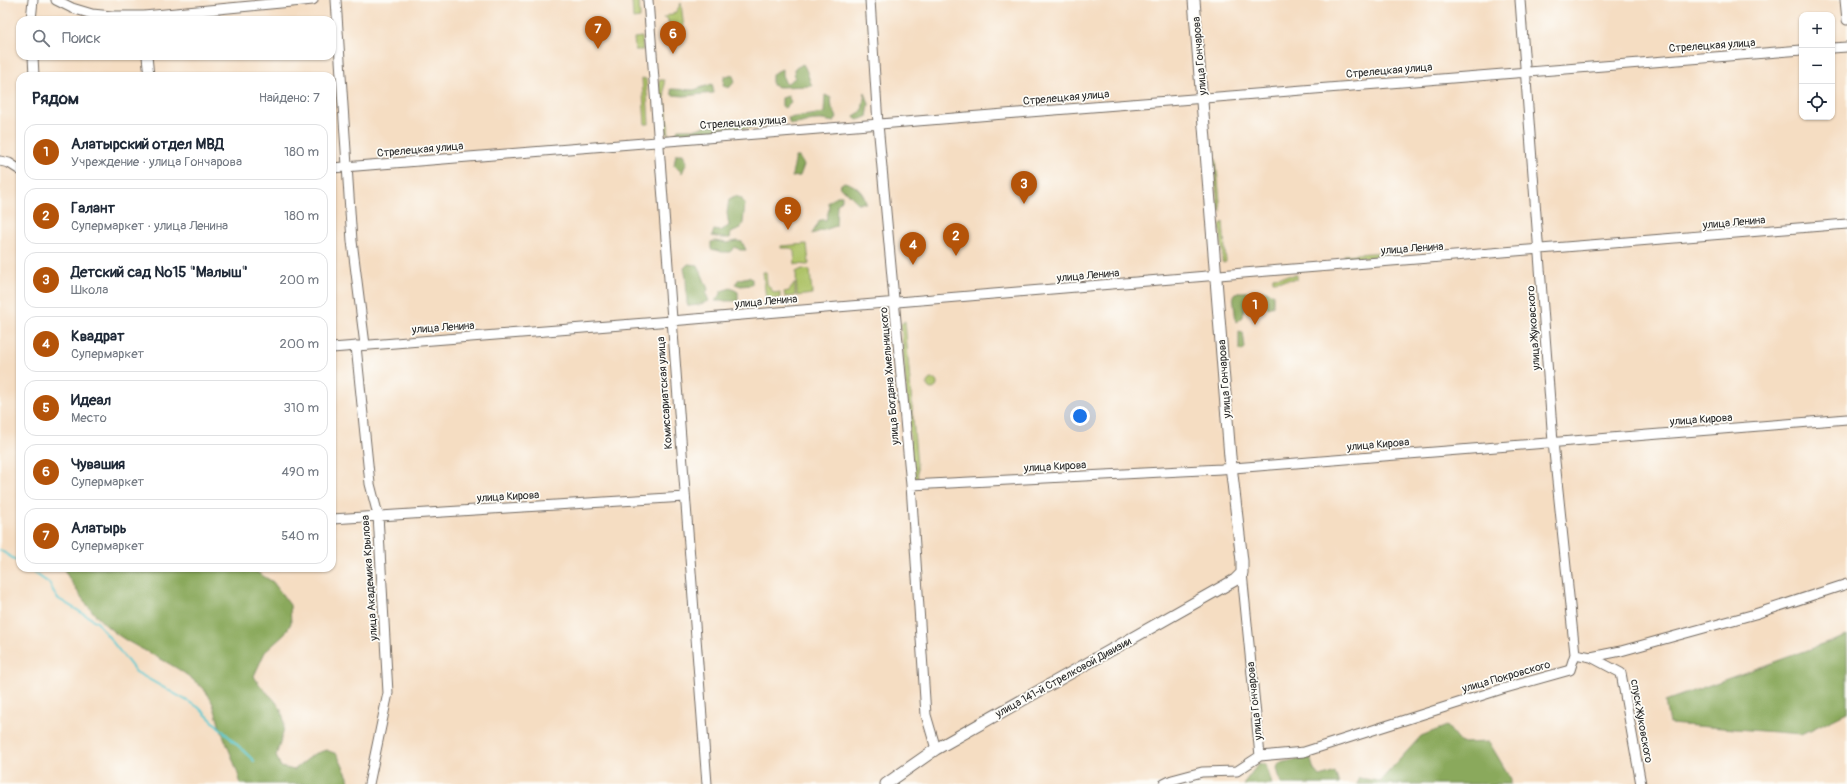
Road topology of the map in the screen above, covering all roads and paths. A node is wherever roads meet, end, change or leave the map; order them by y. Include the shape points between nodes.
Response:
1 (33, 0) edge
2 (56, 0) edge
3 (313, 0) edge
4 (336, 0) edge
5 (648, 0) edge
6 (870, 0) edge
7 (1194, 0) edge
8 (1520, 0) edge
9 (1845, 0) edge
10 (31, 16) edge
11 (112, 16) edge
12 (163, 16) edge
13 (1847, 20) edge
14 (1847, 46) edge
15 (1835, 48) edge
16 (1799, 50) edge
17 (33, 60) edge
18 (147, 60) edge
19 (1526, 71) junction
20 (34, 72) edge
21 (149, 72) edge
22 (1202, 98) junction
23 (878, 124) junction
24 (659, 141) junction
25 (0, 161) edge
26 (16, 167) edge
27 (348, 167) junction
28 (336, 168) edge
29 (1847, 224) edge
30 (1539, 250) junction
31 (1216, 275) junction
32 (895, 302) junction
33 (671, 321) junction
34 (360, 345) junction
35 (336, 348) edge
36 (1847, 419) edge
37 (1553, 442) junction
38 (1231, 468) junction
39 (911, 485) junction
40 (685, 497) junction
41 (378, 515) junction
42 (336, 519) edge
43 (1242, 573) junction
44 (1847, 584) edge
45 (1575, 654) junction
46 (1591, 657) junction
47 (936, 749) junction
48 (1260, 756) junction
49 (369, 784) edge
50 (707, 784) edge
51 (886, 784) edge
52 (1164, 784) edge
53 (1641, 784) edge

1 - 10 street
2 - 11 street via 92,14
3 - 12 street
4 - 27 street, улица Академика Крылова
5 - 24 street, Комиссариатская улица
6 - 23 street, улица Богдана Хмельницкого
7 - 22 main road, улица Гончарова
8 - 19 street, улица Жуковского
9 - 13 street
14 - 15 street
16 - 19 street, Стрелецкая улица
17 - 20 street
18 - 21 street
19 - 22 street, Стрелецкая улица
19 - 30 street, улица Жуковского
22 - 23 street, Стрелецкая улица
22 - 31 main road, улица Гончарова
23 - 24 street, Стрелецкая улица
23 - 32 street, улица Богдана Хмельницкого
24 - 27 street, Стрелецкая улица
24 - 33 street, Комиссариатская улица
25 - 26 street
27 - 28 street, Стрелецкая улица
27 - 34 street, улица Академика Крылова
29 - 30 street, улица Ленина
30 - 31 street, улица Ленина
30 - 37 street, улица Жуковского
31 - 32 street, улица Ленина
31 - 38 main road, улица Гончарова
32 - 33 street, улица Ленина
32 - 39 street, улица Богдана Хмельницкого
33 - 34 street, улица Ленина
33 - 40 street, Комиссариатская улица
34 - 35 street, улица Ленина
34 - 41 street, улица Академика Крылова via 370,484
36 - 37 street, улица Кирова
37 - 38 street, улица Кирова
37 - 45 street, улица Жуковского
38 - 39 street, улица Кирова
38 - 43 main road, улица Гончарова
39 - 47 street, улица Богдана Хмельницкого via 926,715
40 - 41 street, улица Кирова
40 - 50 street, Комиссариатская улица
41 - 42 street, улица Кирова
41 - 49 street, улица Академика Крылова via 388,693
43 - 47 main road, улица 141-й Стрелковой Дивизии via 1235,580
43 - 48 street, улица Гончарова
44 - 46 street via 1755,614
45 - 46 street
45 - 48 street, улица Покровского via 1570,670 1304,752
46 - 53 street, спуск Жуковского via 1621,673
47 - 51 main road, улица 141-й Стрелковой Дивизии
48 - 52 street, улица Покровского via 1237,771 1202,772

